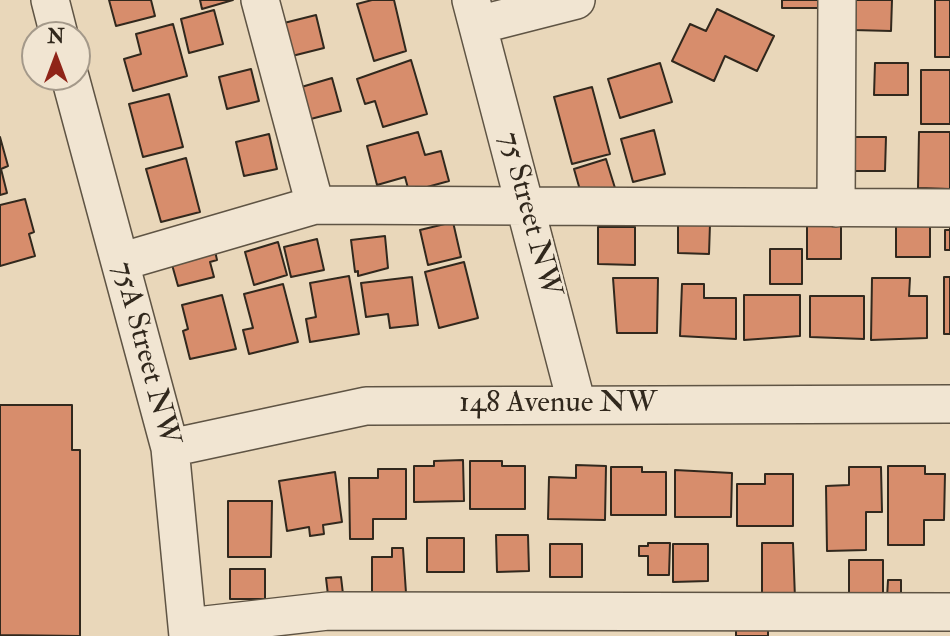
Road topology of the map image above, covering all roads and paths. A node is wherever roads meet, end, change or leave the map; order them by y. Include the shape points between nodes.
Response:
1 (50, 0) edge
2 (260, 0) edge
3 (576, 0) edge
4 (837, 0) edge
5 (475, 13) edge
6 (55, 21) edge
7 (75, 91) edge
8 (315, 205) junction
9 (526, 206) junction
10 (836, 208) junction
11 (950, 208) edge
12 (120, 262) junction
13 (950, 404) edge
14 (577, 405) junction
15 (170, 448) junction
16 (950, 612) edge
17 (188, 631) edge

1 - 6 street
2 - 8 street
3 - 5 street, 75 Street NW
4 - 10 street
5 - 9 street, 75 Street NW
7 - 12 street, 75A Street NW
8 - 9 street
8 - 12 street
9 - 10 street
9 - 14 street, 75 Street NW
10 - 11 street
12 - 15 street, 75A Street NW
13 - 14 street, 148 Avenue NW
14 - 15 street, 148 Avenue NW via 366,406
15 - 17 street, 75A Street NW
16 - 17 street via 328,611

